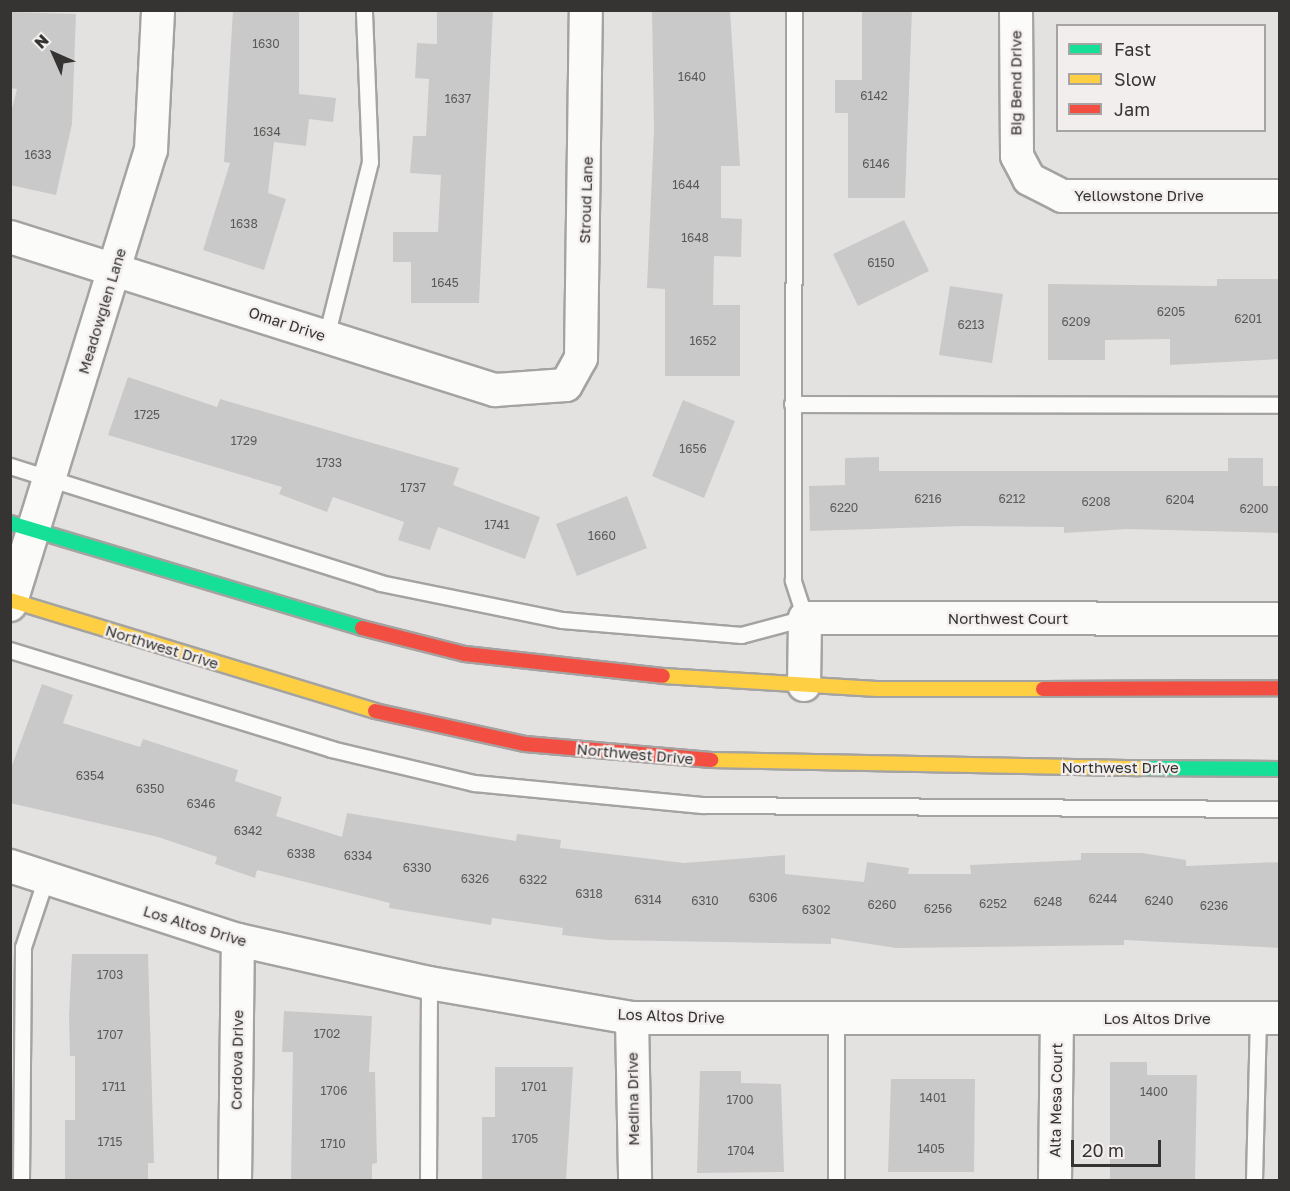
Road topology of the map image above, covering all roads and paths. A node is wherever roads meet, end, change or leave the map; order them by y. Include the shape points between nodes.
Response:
1 (158, 10) edge
2 (364, 10) edge
3 (586, 10) edge
4 (794, 10) edge
5 (1016, 10) edge
6 (1017, 156) joint
7 (1280, 196) edge
8 (10, 237) edge
9 (115, 267) junction
10 (326, 337) junction
11 (566, 385) joint
12 (792, 404) junction
13 (1280, 405) edge
14 (10, 466) edge
15 (53, 478) junction
16 (23, 527) edge
17 (11, 602) edge
18 (805, 618) junction
19 (1280, 619) edge
20 (10, 650) edge
21 (804, 685) junction
22 (1280, 688) edge
23 (1280, 769) edge
24 (1280, 809) edge
25 (10, 866) edge
26 (46, 878) junction
27 (238, 940) junction
28 (429, 983) junction
29 (632, 1018) junction
30 (836, 1018) junction
31 (1269, 1018) edge
32 (1057, 1019) junction
33 (21, 1180) edge
34 (236, 1180) edge
35 (428, 1180) edge
36 (635, 1180) edge
37 (837, 1180) edge
38 (1055, 1180) edge
39 (1254, 1180) edge

1 - 9 street, Meadowglen Lane via 151,150
2 - 10 lane via 370,162
3 - 11 street, Stroud Lane via 581,358
4 - 12 lane
5 - 6 street, Big Bend Drive
6 - 7 street, Yellowstone Drive via 1029,179 1062,196
8 - 9 street, Omar Drive
9 - 10 street, Omar Drive
9 - 15 street, Meadowglen Lane
10 - 11 street, Omar Drive via 495,390
12 - 13 lane
12 - 18 lane via 793,580
14 - 15 lane
15 - 16 street, Meadowglen Lane
15 - 18 lane via 380,583 562,620 741,635
16 - 17 street, Meadowglen Lane
16 - 21 main road via 308,615 465,654 593,672
17 - 23 main road, Northwest Drive via 338,703 525,744 771,765
18 - 19 street, Northwest Court
18 - 21 street
20 - 24 lane via 331,749 474,783 702,805
21 - 22 main road
25 - 26 street, Los Altos Drive
26 - 27 street, Los Altos Drive
26 - 33 lane via 23,946
27 - 28 street, Los Altos Drive
27 - 34 street, Cordova Drive
28 - 29 street, Los Altos Drive
28 - 35 lane
29 - 30 street, Los Altos Drive
29 - 36 street, Medina Drive
30 - 32 street, Los Altos Drive
30 - 37 lane
31 - 32 street, Los Altos Drive
31 - 39 lane
32 - 38 street, Alta Mesa Court

